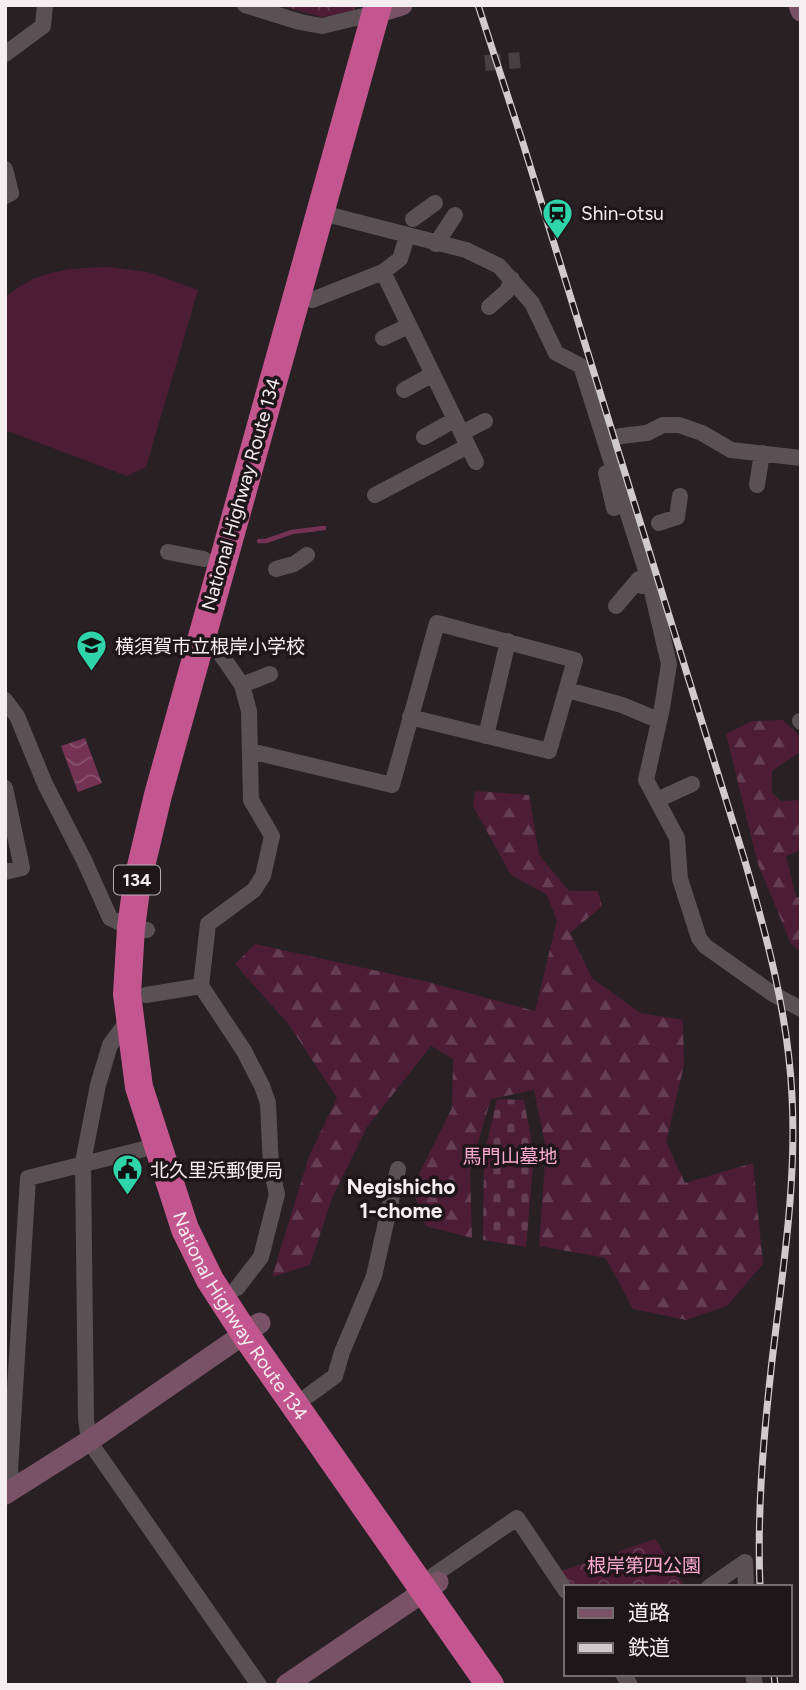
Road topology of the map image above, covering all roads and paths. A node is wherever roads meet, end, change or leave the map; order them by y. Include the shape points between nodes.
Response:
1 (45, 5) edge
2 (245, 5) edge
3 (799, 5) edge
4 (388, 7) edge
5 (801, 11) edge
6 (5, 54) edge
7 (5, 169) edge
8 (5, 196) edge
9 (435, 204) dead end
10 (456, 215) dead end
11 (334, 216) junction
12 (413, 219) dead end
13 (407, 236) junction
14 (436, 244) junction
15 (383, 272) junction
16 (512, 279) junction
17 (312, 300) junction
18 (489, 307) dead end
19 (408, 326) junction
20 (383, 338) dead end
21 (433, 374) junction
22 (404, 390) dead end
23 (485, 421) dead end
24 (462, 433) junction
25 (424, 437) dead end
26 (605, 439) junction
27 (762, 453) junction
28 (801, 458) edge
29 (477, 462) dead end
30 (757, 485) dead end
31 (375, 495) dead end
32 (680, 496) dead end
33 (614, 508) dead end
34 (659, 523) dead end
35 (168, 552) dead end
36 (307, 555) dead end
37 (204, 559) dead end
38 (276, 569) dead end
39 (650, 583) junction
40 (616, 606) dead end
41 (508, 641) junction
42 (215, 646) junction
43 (270, 674) dead end
44 (242, 685) junction
45 (568, 690) junction
46 (5, 700) edge
47 (11, 717) edge
48 (411, 717) junction
49 (658, 720) junction
50 (486, 736) junction
51 (250, 751) junction
52 (691, 785) dead end
53 (6, 793) edge
54 (657, 800) junction
55 (672, 828) junction
56 (668, 858) dead end
57 (5, 872) edge
58 (139, 929) junction
59 (201, 986) junction
60 (138, 1005) junction
61 (801, 1009) edge
62 (156, 1146) junction
63 (83, 1166) junction
64 (398, 1169) dead end
65 (237, 1288) junction
66 (252, 1328) junction
67 (309, 1395) junction
68 (89, 1441) junction
69 (10, 1492) edge
70 (432, 1583) junction
71 (712, 1585) edge
72 (746, 1585) edge
73 (564, 1588) edge
74 (259, 1685) edge
75 (286, 1685) edge
76 (490, 1685) edge
77 (508, 1685) edge

1 - 6 street via 43,26
2 - 4 street via 322,26
3 - 5 street
4 - 11 highway, National Highway Route 134 / 134
4 - 58 highway, National Highway Route 134 / 134 via 162,782 137,883
7 - 8 street via 12,193
9 - 12 street
10 - 14 street
11 - 13 street
11 - 17 highway, National Highway Route 134 / 134
13 - 14 street
13 - 15 street via 400,259
14 - 16 street via 466,250 499,266
15 - 17 street
15 - 19 street
16 - 18 street via 507,291
16 - 26 street via 532,303 556,353 581,366
17 - 42 highway, National Highway Route 134 / 134
19 - 20 street
19 - 21 street
21 - 22 street
21 - 24 street
23 - 24 street
24 - 25 street
24 - 29 street
24 - 31 street
26 - 27 street via 679,425 731,450
26 - 33 street via 599,443
26 - 39 street
27 - 28 street
27 - 30 street
32 - 34 street via 677,517
35 - 37 street
36 - 38 street
39 - 40 street via 642,586 639,579
39 - 49 street via 669,664
41 - 45 street via 575,660
41 - 48 street via 437,623
41 - 50 street
42 - 44 street
42 - 58 highway, National Highway Route 134 / 134
43 - 44 street
44 - 51 street via 249,711
45 - 49 street
45 - 50 street via 549,751
46 - 47 street
47 - 58 street via 110,918
48 - 50 street
48 - 51 street via 392,785
49 - 54 street via 646,780
51 - 59 street via 251,800 272,836 263,876 254,890 208,924
52 - 54 street
53 - 57 street via 22,868
54 - 55 street
55 - 56 street
55 - 61 street via 680,879 699,938 773,994
58 - 60 highway, National Highway Route 134 / 134
59 - 60 street
59 - 65 street via 244,1051 268,1104 277,1194 261,1257
60 - 62 highway, National Highway Route 134 / 134 via 139,1087
60 - 63 street via 110,1045 97,1086
60 - 65 highway, National Highway Route 134 / 134 via 169,1145 199,1222
62 - 63 street
62 - 66 highway, National Highway Route 134 / 134 via 185,1229 210,1280
63 - 68 street
63 - 69 street via 28,1178
64 - 67 street via 388,1242 335,1376
65 - 66 highway, National Highway Route 134 / 134
66 - 67 highway, National Highway Route 134 / 134
66 - 68 street
66 - 70 highway, National Highway Route 134 / 134
67 - 70 highway, National Highway Route 134 / 134
68 - 69 street
68 - 74 street
70 - 73 street via 517,1518
70 - 75 street
70 - 76 highway, National Highway Route 134 / 134
70 - 77 highway, National Highway Route 134 / 134
71 - 72 street via 745,1562

